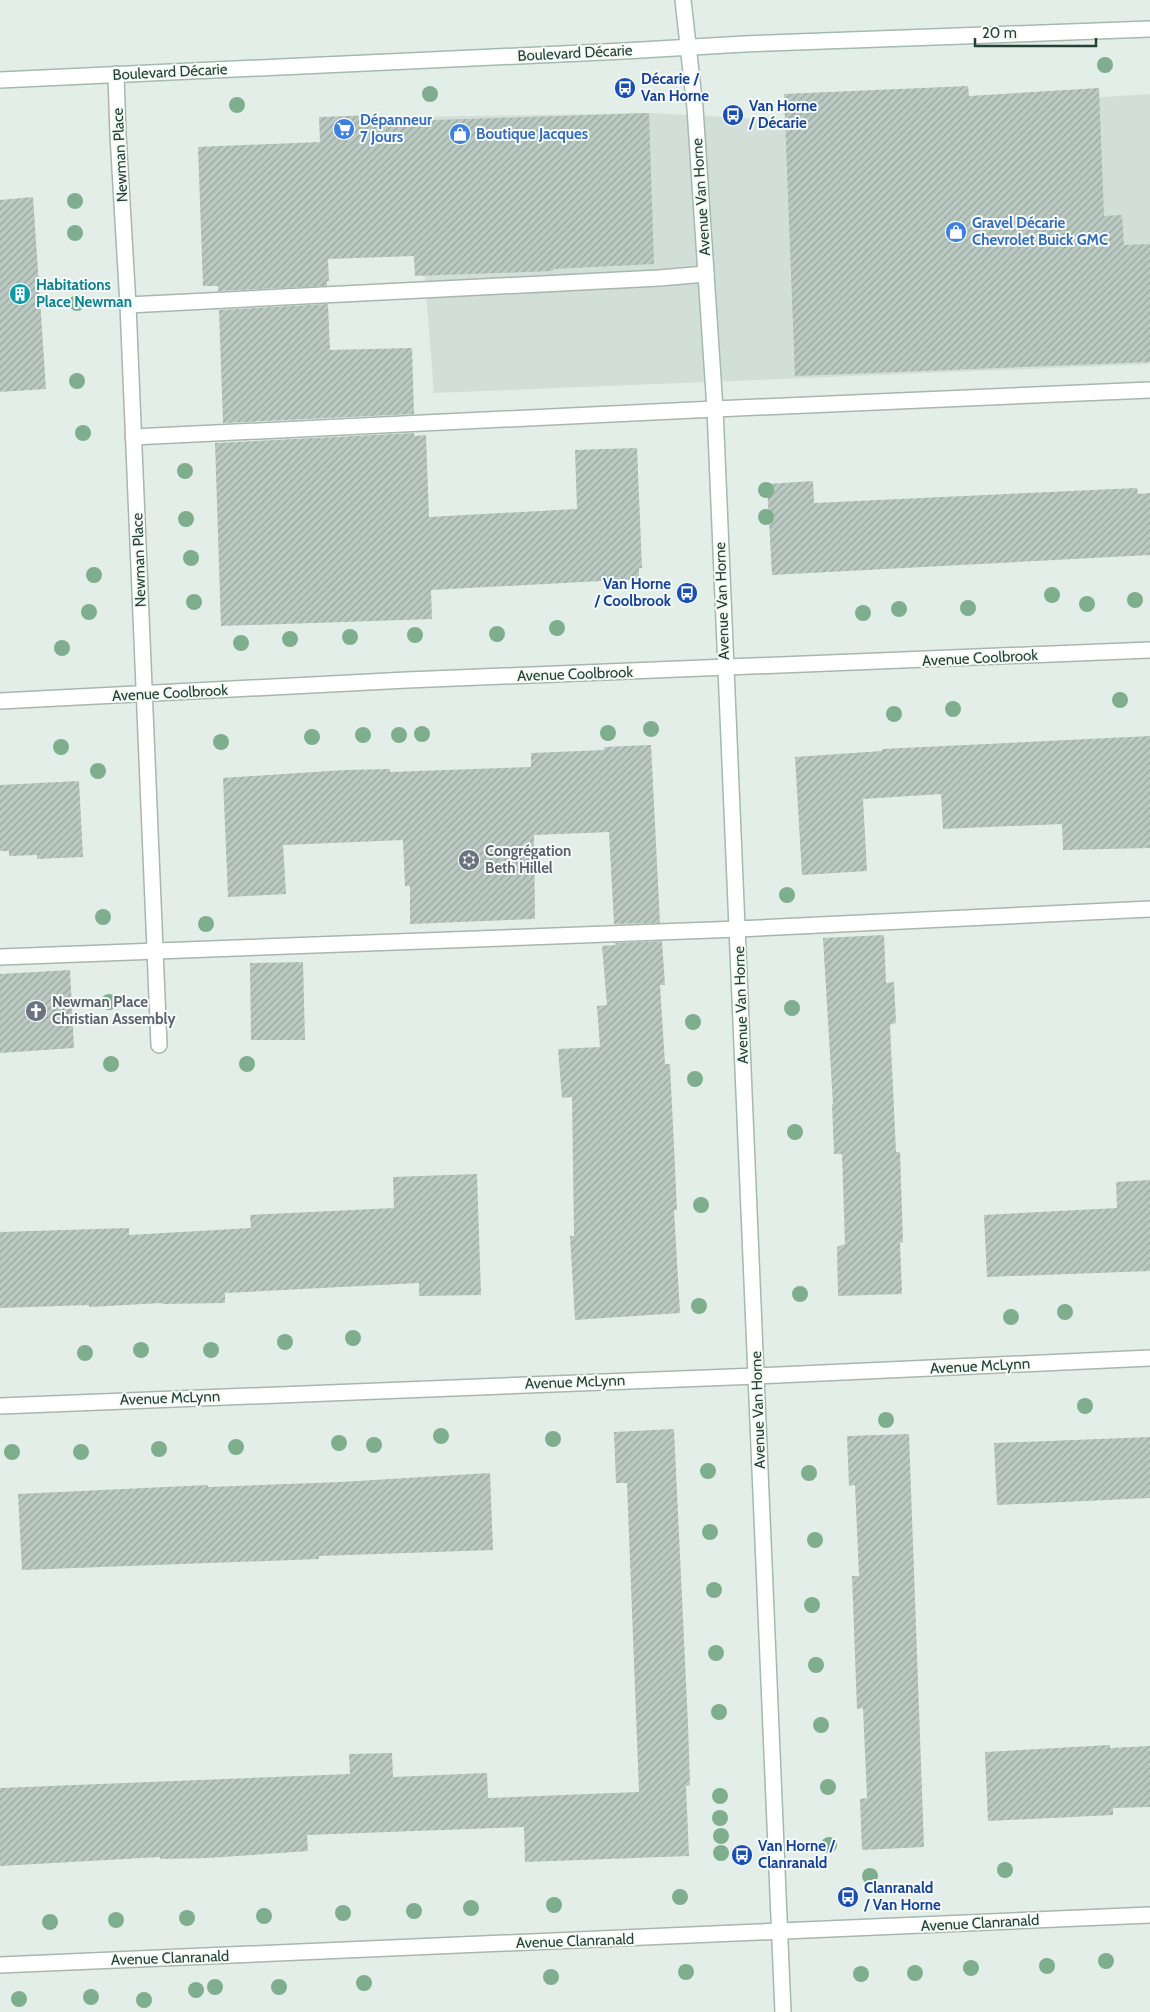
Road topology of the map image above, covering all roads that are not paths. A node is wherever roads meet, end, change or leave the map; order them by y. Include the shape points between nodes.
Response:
1 (684, 6) edge
2 (1150, 29) edge
3 (688, 46) junction
4 (116, 74) junction
5 (0, 80) edge
6 (706, 274) junction
7 (128, 305) junction
8 (1150, 390) edge
9 (715, 408) junction
10 (134, 437) junction
11 (1150, 650) edge
12 (725, 669) junction
13 (144, 695) junction
14 (0, 701) edge
15 (1150, 910) edge
16 (738, 929) junction
17 (156, 950) junction
18 (0, 957) edge
19 (159, 1045) dead end
20 (1150, 1358) edge
21 (757, 1376) junction
22 (0, 1406) edge
23 (1150, 1915) edge
24 (778, 1932) junction
25 (0, 1965) edge
26 (783, 2012) edge

1 - 3 street, Avenue Van Horne
2 - 3 street, Boulevard Décarie
3 - 4 street, Boulevard Décarie
3 - 6 street, Avenue Van Horne
4 - 5 street, Boulevard Décarie
4 - 7 street, Newman Place
6 - 7 street
6 - 9 street, Avenue Van Horne
7 - 10 street, Newman Place
8 - 9 street
9 - 10 street
9 - 12 street, Avenue Van Horne
10 - 13 street, Newman Place
11 - 12 street, Avenue Coolbrook
12 - 13 street, Avenue Coolbrook via 407,680
12 - 16 street, Avenue Van Horne
13 - 14 street, Avenue Coolbrook
13 - 17 street, Newman Place
15 - 16 street
16 - 17 street
16 - 21 street, Avenue Van Horne
17 - 18 street
17 - 19 street, Newman Place
20 - 21 street, Avenue McLynn
21 - 22 street, Avenue McLynn
21 - 24 street, Avenue Van Horne
23 - 24 street, Avenue Clanranald
24 - 25 street, Avenue Clanranald
24 - 26 street, Avenue Van Horne

